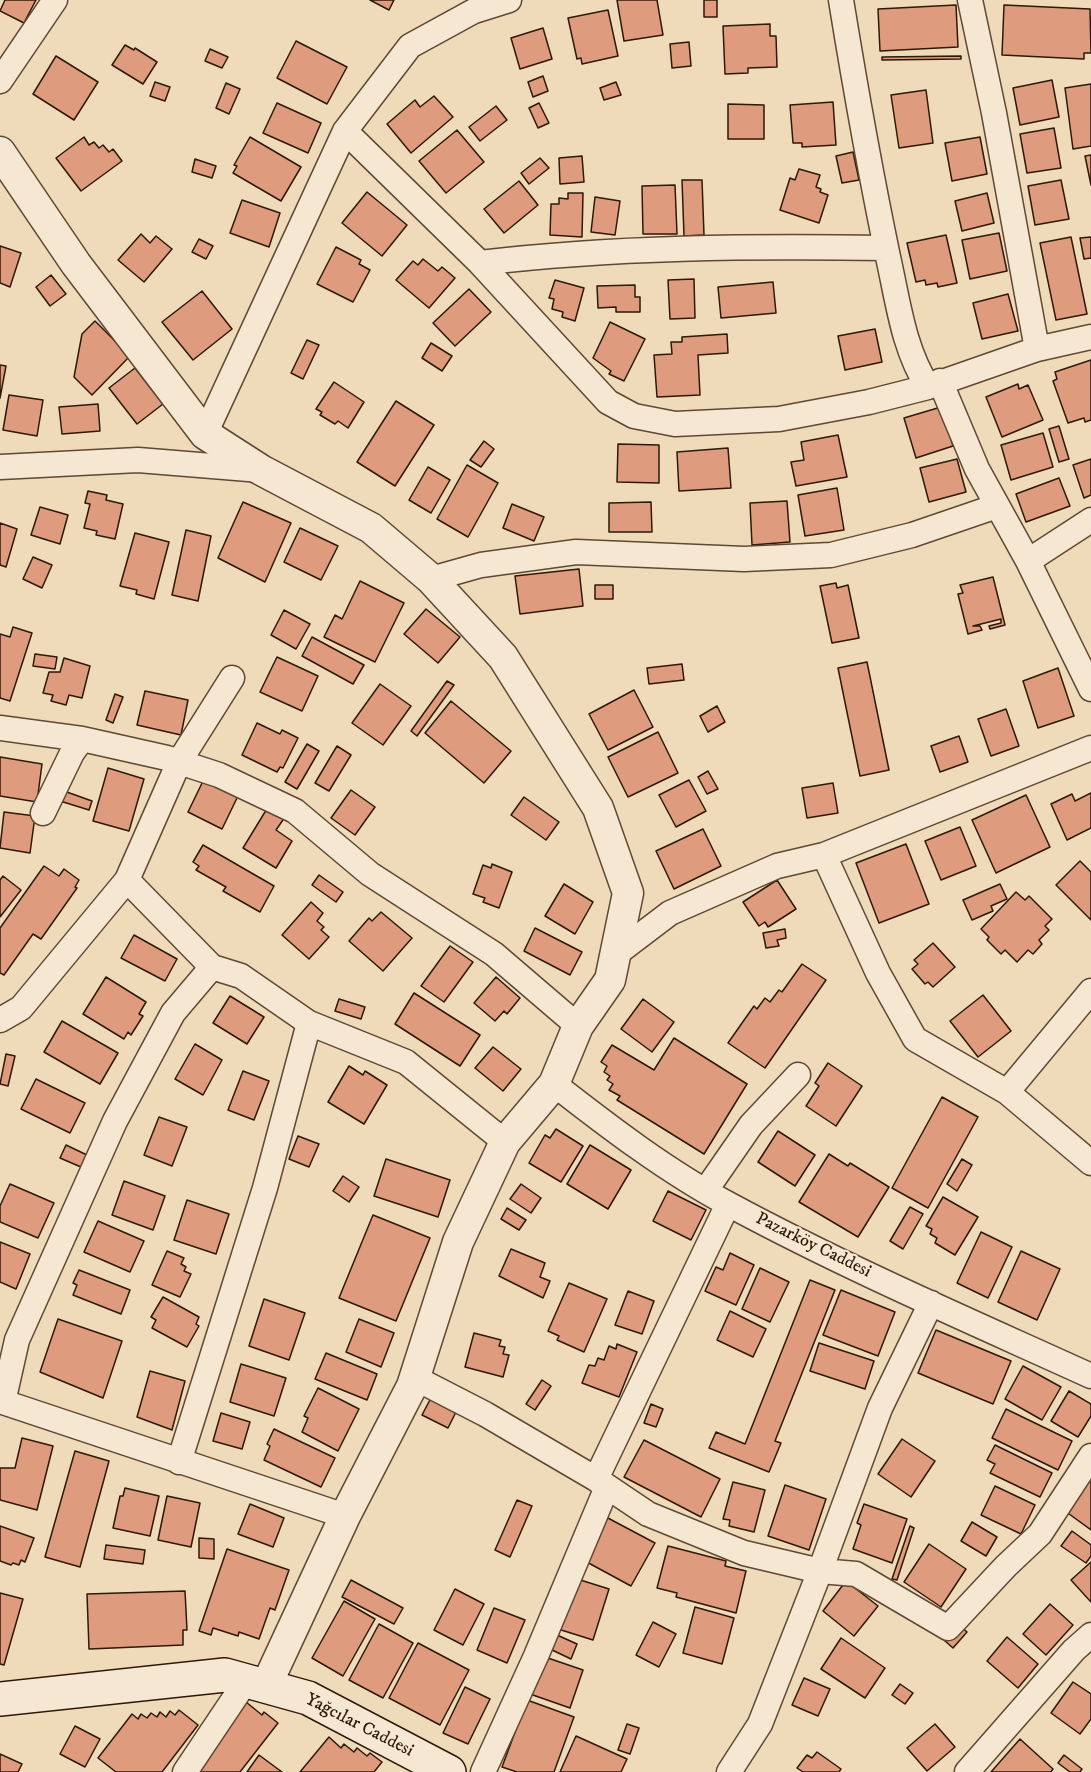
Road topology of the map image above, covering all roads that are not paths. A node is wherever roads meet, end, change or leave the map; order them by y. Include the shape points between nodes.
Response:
1 (55, 0) edge
2 (509, 0) edge
3 (841, 0) edge
4 (970, 0) edge
5 (467, 5) edge
6 (0, 81) edge
7 (345, 131) junction
8 (0, 152) edge
9 (886, 248) junction
10 (480, 263) junction
11 (1091, 337) edge
12 (1037, 349) junction
13 (934, 384) junction
14 (205, 434) junction
15 (0, 467) edge
16 (261, 470) junction
17 (997, 506) junction
18 (1091, 520) edge
19 (1028, 561) junction
20 (431, 579) junction
21 (232, 678) dead end
22 (1091, 689) edge
23 (0, 728) edge
24 (82, 739) junction
25 (1091, 748) edge
26 (179, 762) junction
27 (43, 813) dead end
28 (824, 855) junction
29 (127, 880) junction
30 (616, 954) junction
31 (212, 967) junction
32 (1091, 991) edge
33 (0, 1020) edge
34 (309, 1023) junction
35 (578, 1026) junction
36 (798, 1075) dead end
37 (554, 1084) junction
38 (1007, 1092) junction
39 (505, 1142) junction
40 (1091, 1163) edge
41 (706, 1190) junction
42 (728, 1204) junction
43 (931, 1304) junction
44 (1091, 1376) edge
45 (415, 1378) junction
46 (1091, 1455) edge
47 (179, 1462) junction
48 (601, 1483) junction
49 (345, 1516) junction
50 (820, 1571) junction
51 (1085, 1649) edge
52 (256, 1683) junction
53 (0, 1699) edge
54 (406, 1763) edge
55 (185, 1772) edge
56 (449, 1772) edge
57 (483, 1772) edge
58 (729, 1772) edge
59 (967, 1772) edge

1 - 6 street
2 - 5 street
3 - 9 street
4 - 12 street
5 - 7 street via 410,46
7 - 10 street
7 - 14 street
8 - 14 street via 76,264
9 - 10 street via 775,247 546,255
9 - 13 street via 913,364
10 - 13 street via 608,402 634,416 675,424 779,419 869,402
11 - 12 street
12 - 13 street
13 - 17 street
14 - 16 street
15 - 16 street via 138,460
16 - 20 street via 371,528
17 - 19 street
17 - 20 street via 912,535 831,555 744,558 576,552 481,565
18 - 19 street
19 - 22 street
20 - 30 street via 503,657 598,807 628,893
21 - 26 street
23 - 24 street
24 - 26 street
24 - 27 street
25 - 28 street
26 - 29 street
26 - 35 street via 219,775 295,811 370,874 494,954
28 - 30 street via 777,866 670,913
28 - 38 street via 878,973 915,1039
29 - 31 street
29 - 33 street via 21,1008
30 - 35 street via 610,980
31 - 34 street via 241,976
31 - 47 street via 173,1013 115,1121 17,1340 3,1402
32 - 38 street
34 - 39 street via 406,1062
34 - 47 street via 265,1188
35 - 37 street
36 - 41 street via 751,1125
37 - 39 street
37 - 41 street, Pazarköy Caddesi via 615,1132
38 - 40 street
39 - 45 street via 458,1242
41 - 42 street, Pazarköy Caddesi
42 - 43 street, Pazarköy Caddesi
42 - 48 street
43 - 44 street, Pazarköy Caddesi
43 - 50 street via 880,1408
45 - 48 street via 485,1414
45 - 49 street
46 - 50 street via 1040,1534 948,1628 856,1574
47 - 49 street
48 - 50 street via 648,1514 734,1549
48 - 57 street via 536,1656
49 - 52 street
50 - 58 street via 760,1724
51 - 59 street
52 - 53 main road, Yağcılar Caddesi via 225,1675
52 - 54 main road, Yağcılar Caddesi via 308,1698
52 - 55 street
54 - 56 main road, Yağcılar Caddesi

